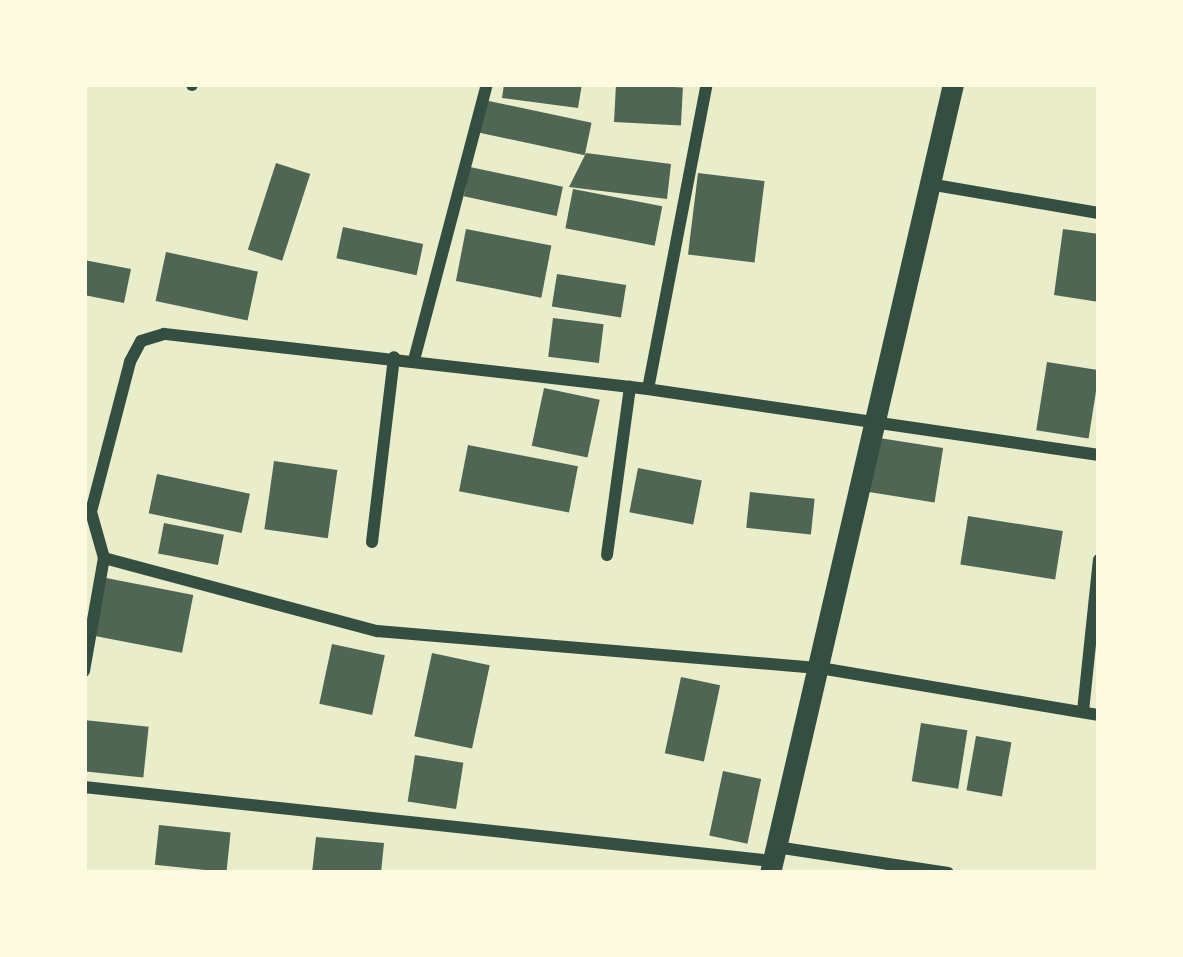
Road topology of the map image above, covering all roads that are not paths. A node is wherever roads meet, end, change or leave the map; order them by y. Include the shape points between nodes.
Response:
1 (487, 84) edge
2 (707, 84) edge
3 (953, 84) edge
4 (926, 184) junction
5 (1099, 213) edge
6 (394, 357) junction
7 (414, 360) junction
8 (630, 387) junction
9 (648, 389) junction
10 (875, 418) junction
11 (1099, 455) edge
12 (88, 511) edge
13 (373, 542) dead end
14 (607, 555) dead end
15 (104, 558) junction
16 (1099, 560) edge
17 (820, 668) junction
18 (84, 671) edge
19 (1083, 711) junction
20 (1099, 715) edge
21 (84, 787) edge
22 (773, 860) edge
23 (948, 873) edge

1 - 7 street
2 - 9 street
3 - 4 street
4 - 5 street
4 - 10 street
6 - 7 street
6 - 12 street via 218,335 141,341
6 - 13 street
7 - 8 street
8 - 9 street
8 - 14 street
9 - 10 street
10 - 11 street
10 - 17 street
12 - 15 street
15 - 17 street via 377,631
15 - 18 street
16 - 19 street
17 - 19 street
17 - 22 street
19 - 20 street
21 - 22 street
22 - 23 street

